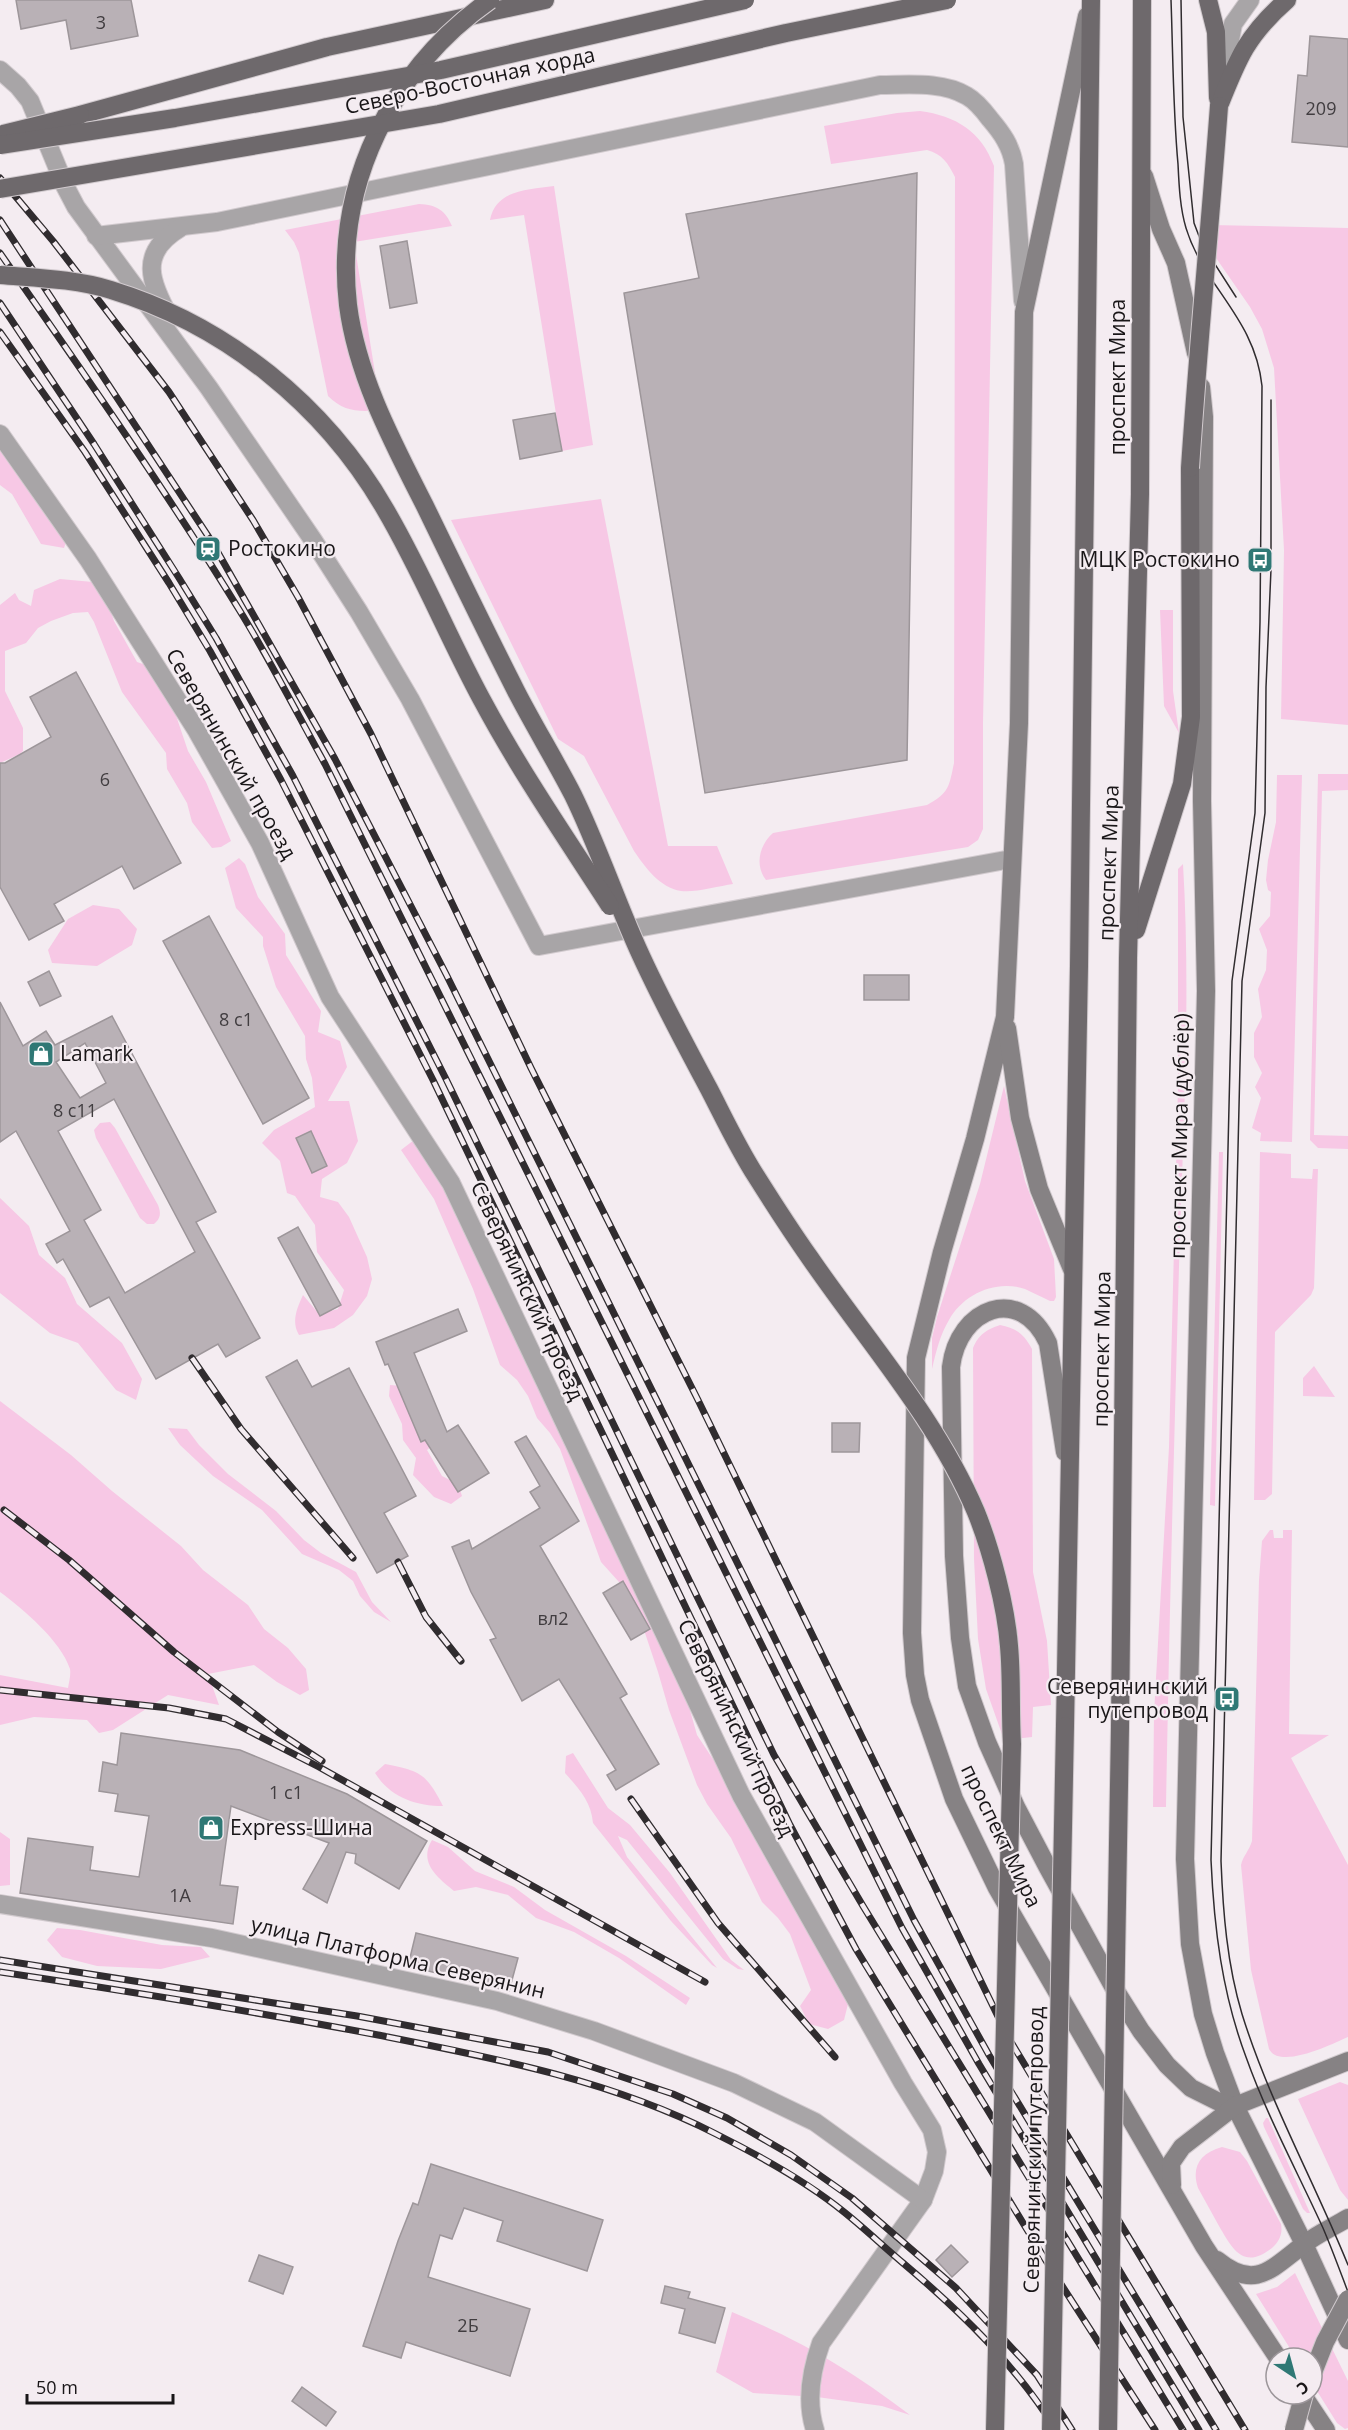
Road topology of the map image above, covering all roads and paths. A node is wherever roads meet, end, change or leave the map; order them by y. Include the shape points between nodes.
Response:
1 (490, 0) edge
2 (544, 0) edge
3 (745, 0) edge
4 (947, 0) edge
5 (1090, 0) edge
6 (1142, 0) edge
7 (1208, 0) edge
8 (1250, 0) edge
9 (1287, 0) edge
10 (1227, 57) dead end
11 (0, 70) edge
12 (1218, 106) junction
13 (0, 135) edge
14 (0, 146) edge
15 (1142, 168) junction
16 (0, 189) edge
17 (181, 228) junction
18 (96, 236) junction
19 (0, 275) edge
20 (1024, 312) junction
21 (209, 388) junction
22 (0, 434) edge
23 (1191, 717) junction
24 (1011, 859) junction
25 (1206, 929) junction
26 (636, 945) junction
27 (1128, 957) junction
28 (1005, 1017) junction
29 (1072, 1269) junction
30 (1068, 1473) junction
31 (1065, 1726) joint
32 (0, 1904) edge
33 (1348, 2061) edge
34 (1234, 2106) junction
35 (1173, 2190) junction
36 (923, 2200) junction
37 (1348, 2218) edge
38 (1304, 2244) junction
39 (1204, 2246) junction
40 (1348, 2299) edge
41 (1348, 2340) edge
42 (1270, 2346) edge
43 (1323, 2346) edge
44 (1300, 2406) edge
45 (1311, 2406) edge
46 (815, 2430) edge
47 (995, 2430) edge
48 (1051, 2430) edge
49 (1108, 2430) edge
50 (1294, 2430) edge
51 (1326, 2430) edge

1 - 26 main road, bridge via 450,31 422,60 393,100 373,138 349,221 348,306 374,399 519,696 573,796
2 - 13 main road, bridge via 327,47
3 - 14 main road, Северо-Восточная хорда, bridge via 441,70
4 - 16 main road, Северо-Восточная хорда, bridge via 786,33 439,114
5 - 20 main road, проспект Мира
5 - 29 main road, проспект Мира
6 - 15 main road, проспект Мира
7 - 12 main road via 1216,32
8 - 10 street via 1233,24
9 - 12 main road via 1248,41
11 - 18 street via 30,101 65,186
12 - 23 main road, bridge via 1190,468
15 - 25 main road, проспект Мира (дублёр) via 1161,230 1176,263 1203,399 1202,801
15 - 27 main road, проспект Мира via 1138,593
17 - 18 street
17 - 20 street via 880,86 914,84 950,89 968,97 994,124 1012,152
17 - 21 street via 165,237 154,252 153,286
18 - 21 street
19 - 26 main road, bridge via 110,289 186,319 269,374 321,421 385,510 524,774
20 - 24 main road, проспект Мира via 1019,711
21 - 24 street via 359,612 410,699 539,946
22 - 36 street, Северянинский проезд via 88,559 197,731 260,843 330,997 451,1183 741,1795 932,2130 937,2152
23 - 25 main road
23 - 27 main road via 1182,784
24 - 28 main road, проспект Мира
25 - 34 main road, проспект Мира (дублёр) via 1185,1877 1190,1944 1203,2014
26 - 47 main road, bridge via 753,1171 950,1458 977,1515 997,1581 1010,1644 1012,1744
27 - 49 main road, проспект Мира, bridge
28 - 29 main road, проспект Мира via 1023,1128 1039,1190
28 - 35 main road, проспект Мира via 916,1358 912,1633 915,1675 954,1799 997,1888
29 - 30 main road, проспект Мира
30 - 31 main road, проспект Мира
30 - 34 main road via 1048,1343 1040,1328 1022,1312 980,1315 959,1337 951,1367 954,1556 967,1686 1016,1807 1113,1988 1175,2073 1191,2088
31 - 48 main road, Северянинский путепровод, bridge
32 - 36 street, улица Платформа Северянин via 212,1938 497,2001 594,2031 734,2083 815,2122
33 - 34 main road
34 - 35 main road via 1182,2146 1171,2163
34 - 38 main road, проспект Мира (дублёр)
35 - 39 main road, проспект Мира
36 - 46 street, Северянинский проезд via 821,2343 810,2390
37 - 38 main road
38 - 39 main road via 1270,2270 1253,2276 1233,2272
38 - 41 main road, проспект Мира (дублёр)
39 - 42 main road
40 - 43 main road, bridge
44 - 50 main road, bridge
45 - 51 main road

